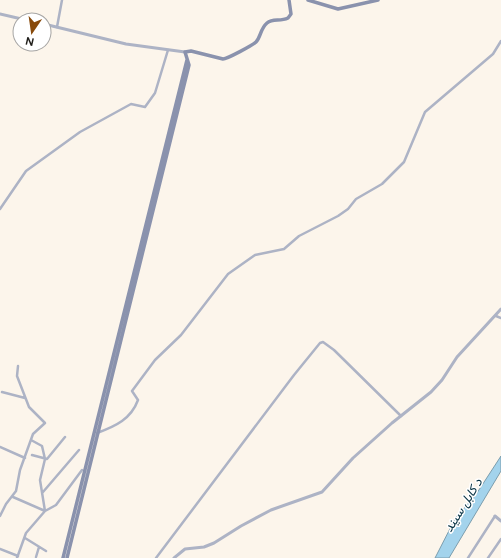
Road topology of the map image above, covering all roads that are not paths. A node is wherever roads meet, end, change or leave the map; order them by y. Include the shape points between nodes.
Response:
1 (62, 0) edge
2 (289, 0) edge
3 (308, 0) edge
4 (378, 0) edge
5 (0, 14) edge
6 (12, 17) edge
7 (52, 26) edge
8 (57, 27) junction
9 (501, 41) edge
10 (168, 50) junction
11 (185, 52) junction
12 (187, 59) junction
13 (0, 209) edge
14 (501, 309) edge
15 (496, 316) junction
16 (501, 318) edge
17 (18, 366) dead end
18 (2, 392) dead end
19 (25, 398) junction
20 (401, 416) junction
21 (97, 432) junction
22 (65, 437) dead end
23 (31, 440) junction
24 (0, 447) edge
25 (78, 450) dead end
26 (32, 455) dead end
27 (25, 458) junction
28 (45, 459) junction
29 (82, 470) dead end
30 (42, 492) junction
31 (13, 497) junction
32 (45, 511) junction
33 (0, 516) edge
34 (494, 516) joint
35 (501, 521) edge
36 (25, 538) junction
37 (501, 538) edge
38 (40, 547) junction
39 (0, 549) edge
40 (46, 551) dead end
41 (18, 557) edge
42 (36, 557) edge
43 (63, 558) edge
44 (67, 558) edge
45 (156, 558) edge
46 (174, 558) edge
47 (468, 558) edge
48 (488, 558) edge

1 - 8 street
2 - 11 main road via 291,14 288,18 272,20 259,33 255,43 228,59
3 - 4 main road via 338,9
5 - 6 street
7 - 8 street
8 - 10 street via 126,44
9 - 21 street via 493,54 425,112 404,162 382,184 356,200 338,216 299,236 284,248 255,255 228,274 181,335 138,382 132,392 138,400 132,413 119,423
10 - 11 street
10 - 13 street via 156,93 145,107 131,104 74,136 26,171
11 - 12 main road
12 - 21 main road via 189,65
12 - 43 main road
14 - 15 street
15 - 16 street
15 - 20 street via 457,357 435,388
17 - 19 street via 17,376
18 - 19 street
19 - 23 street via 32,412 45,423 34,432
20 - 45 street via 334,350 323,342 320,343
20 - 46 street via 353,458 318,495 271,510 214,543 185,549
21 - 44 main road
22 - 28 street
23 - 27 street
23 - 28 street via 42,446
24 - 27 street
25 - 30 street
26 - 28 street
27 - 31 street
28 - 30 street via 40,480
29 - 32 street via 56,505
30 - 32 street
31 - 32 street
31 - 33 street
32 - 36 street via 26,533
34 - 35 street
34 - 47 street
36 - 38 street
36 - 41 street
37 - 48 street
38 - 40 street
38 - 42 street
39 - 41 street

